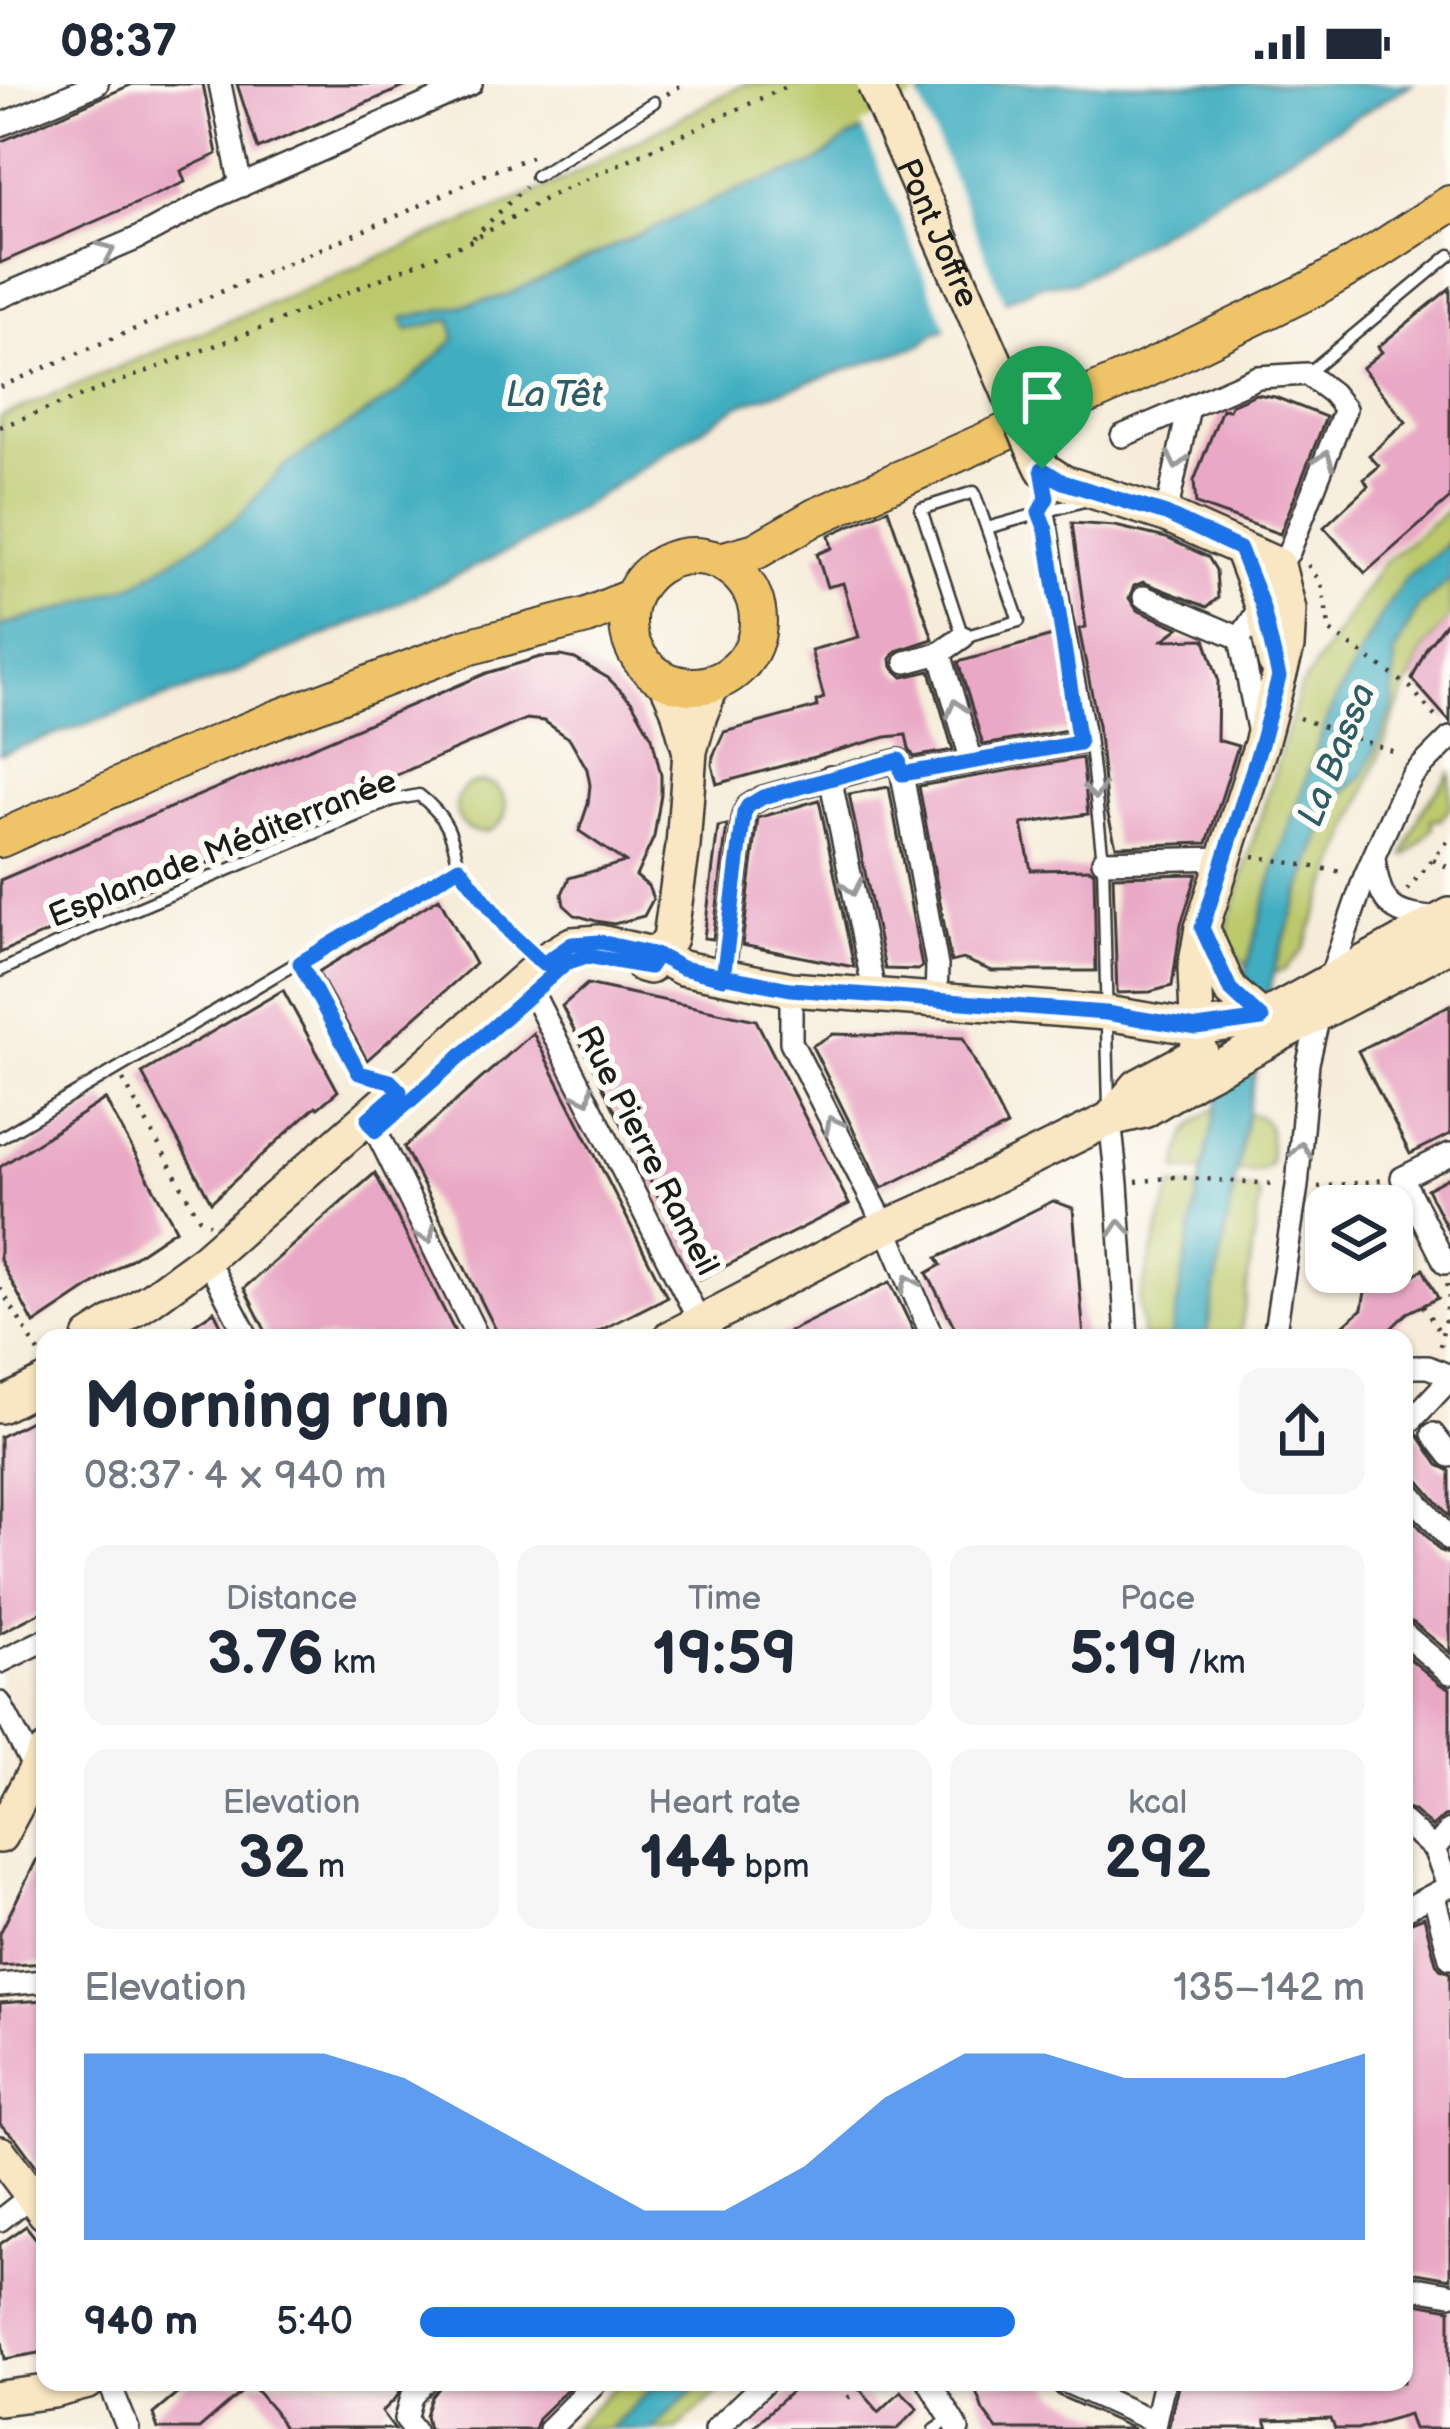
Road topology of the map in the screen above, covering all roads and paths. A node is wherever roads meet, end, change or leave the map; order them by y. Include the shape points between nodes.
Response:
1 (97, 84) edge
2 (220, 84) edge
3 (471, 84) edge
4 (792, 84) edge
5 (874, 84) edge
6 (654, 101) dead end
7 (0, 124) edge
8 (549, 150) dead end
9 (536, 176) joint
10 (241, 186) junction
11 (1450, 204) edge
12 (469, 242) junction
13 (1450, 255) edge
14 (0, 298) edge
15 (1307, 374) junction
16 (0, 387) edge
17 (1189, 407) junction
18 (0, 428) edge
19 (1122, 436) dead end
20 (1046, 487) junction
21 (1166, 514) junction
22 (795, 529) junction
23 (987, 529) junction
24 (1240, 549) junction
25 (1284, 558) junction
26 (720, 561) junction
27 (753, 595) junction
28 (632, 597) junction
29 (1144, 597) dead end
30 (1262, 605) junction
31 (538, 630) junction
32 (963, 637) junction
33 (1240, 638) junction
34 (467, 646) junction
35 (635, 652) junction
36 (940, 653) junction
37 (906, 662) dead end
38 (1279, 677) junction
39 (665, 680) junction
40 (713, 683) junction
41 (1289, 715) dead end
42 (1444, 729) edge
43 (1079, 743) dead end
44 (1261, 744) junction
45 (1412, 744) dead end
46 (690, 751) junction
47 (972, 762) junction
48 (902, 774) junction
49 (830, 778) junction
50 (0, 839) edge
51 (0, 854) edge
52 (1234, 856) junction
53 (1374, 859) junction
54 (1432, 860) dead end
55 (1102, 861) junction
56 (459, 867) junction
57 (1450, 868) edge
58 (1332, 870) dead end
59 (1448, 919) edge
60 (1202, 928) junction
61 (657, 955) junction
62 (300, 963) junction
63 (0, 970) edge
64 (723, 978) junction
65 (533, 979) junction
66 (790, 989) junction
67 (875, 996) junction
68 (1322, 999) junction
69 (937, 1001) junction
70 (1106, 1013) junction
71 (1272, 1026) junction
72 (1219, 1040) junction
73 (1308, 1063) junction
74 (118, 1070) junction
75 (400, 1091) junction
76 (1110, 1119) junction
77 (372, 1125) junction
78 (0, 1138) edge
79 (1450, 1154) edge
80 (1409, 1175) junction
81 (1266, 1183) dead end
82 (1117, 1184) junction
83 (1328, 1185) edge
84 (886, 1228) junction
85 (217, 1256) junction
86 (1448, 1262) edge
87 (0, 1288) edge
88 (9, 1304) junction
89 (1423, 1306) dead end
90 (0, 1309) edge
91 (104, 1329) edge
92 (129, 1329) edge
93 (245, 1329) edge
94 (474, 1329) edge
95 (691, 1329) edge
96 (700, 1329) edge
97 (929, 1329) edge
98 (1126, 1329) edge
99 (1275, 1329) edge
100 (1442, 1334) junction
101 (36, 1361) edge
102 (1413, 1368) edge
103 (1445, 1374) edge
104 (36, 1378) edge
105 (36, 1381) edge
106 (0, 1389) edge
107 (0, 1406) edge
108 (1419, 1424) edge
109 (1450, 1456) edge
110 (1413, 1497) edge
111 (1450, 1540) edge
112 (1413, 1642) edge
113 (36, 1644) edge
114 (0, 1662) edge
115 (1450, 1673) edge
116 (0, 1703) edge
117 (36, 1755) edge
118 (36, 1768) edge
119 (1413, 1830) edge
120 (1450, 1830) edge
121 (0, 1836) edge
122 (1434, 1849) junction
123 (1444, 1890) edge
124 (1413, 1906) edge
125 (1450, 1958) edge
126 (36, 1983) edge
127 (0, 1985) edge
128 (0, 2153) edge
129 (36, 2200) edge
130 (36, 2205) edge
131 (0, 2220) edge
132 (1413, 2288) edge
133 (1450, 2294) edge
134 (54, 2391) edge
135 (113, 2391) edge
136 (417, 2391) edge
137 (587, 2391) edge
138 (755, 2391) edge
139 (856, 2391) edge
140 (933, 2391) edge
141 (1084, 2391) edge
142 (1162, 2391) edge
143 (0, 2398) edge
144 (848, 2398) dead end
145 (1154, 2426) edge
146 (951, 2427) edge
147 (128, 2429) edge
148 (414, 2429) edge
149 (549, 2429) edge
150 (715, 2429) edge

1 - 7 street
2 - 10 street
3 - 10 street
4 - 12 path
5 - 20 main road, Pont Joffre, bridge
6 - 9 lane
8 - 16 path
9 - 12 path
14 -> 10 street
11 - 22 main road via 1314,288
12 - 18 path
13 - 15 lane
15 - 17 street via 1258,377
25 -> 15 street via 1345,409
17 - 19 street
17 -> 21 street
20 - 21 main road
20 - 23 lane
20 -> 55 lane
21 - 24 main road
22 - 26 main road
22 - 27 main road
23 - 32 lane via 1019,621
23 - 32 lane via 974,492 921,509
24 - 25 main road
24 - 30 main road
25 - 38 main road via 1287,646
25 - 42 path via 1303,557 1321,583 1330,631 1411,688
26 - 27 main road
26 - 28 main road via 678,557 643,578
27 - 40 main road via 752,648
28 - 31 main road
28 - 35 main road via 628,634
29 - 33 street
30 - 33 street
30 - 38 main road
31 - 34 main road
31 - 35 main road
32 - 36 street
33 - 44 street
34 - 50 main road
34 - 51 main road
35 - 39 main road
36 - 37 street
47 -> 36 street
38 - 44 main road
39 - 40 main road
39 - 46 main road
40 - 46 main road
41 - 45 path via 1398,756
42 - 53 street via 1401,795
43 - 47 street
44 - 52 main road
46 - 61 main road via 675,908 670,938
47 - 48 street
48 - 49 street via 899,760
48 - 69 street
49 - 64 street via 763,797 744,813
49 -> 67 street
52 - 55 street
52 - 58 path
52 - 60 main road
53 - 59 street via 1392,908
53 - 68 street
54 - 57 path
55 - 70 lane
56 - 62 lane
56 - 63 lane, Esplanade Méditerranée via 439,810 419,795 393,800
56 - 65 lane, Esplanade Méditerranée via 512,935
59 - 68 main road
60 - 71 main road via 1230,989
60 - 72 main road via 1195,968
61 - 64 main road
61 - 65 main road via 649,967 587,956
62 - 74 lane
62 - 75 path via 359,1073
64 - 66 main road
65 - 75 main road
65 - 77 main road
65 -> 95 street, Rue Pierre Rameil
66 - 67 main road
84 -> 66 street via 791,1042
67 - 69 main road
68 - 71 main road
68 - 73 street
69 - 70 main road
70 - 72 main road
70 - 76 lane
71 - 72 main road
71 - 73 street
72 - 76 main road via 1144,1111
99 -> 73 street
74 - 78 lane
74 - 85 path
75 - 77 main road
76 - 82 street
76 - 84 main road
77 - 85 main road
77 -> 94 street
79 - 80 street
80 - 83 path
80 - 86 street
81 - 82 path via 1174,1177
98 -> 82 street
84 - 96 main road
97 -> 84 street
85 - 91 main road
85 - 92 main road
85 - 93 street
86 - 100 path
87 - 88 path
88 - 90 path
88 - 101 path
89 - 100 path
100 - 103 path
102 - 103 street
103 - 108 street
104 - 106 main road
105 - 107 main road
108 - 109 street
110 - 111 street
112 - 115 street
113 - 114 street
116 - 117 street
118 - 121 main road
119 - 122 street
120 - 122 street
122 - 123 street
123 - 124 street
123 - 125 street
126 - 127 street
128 - 129 main road
130 - 131 street
132 - 133 street
134 - 143 main road
135 - 147 street
136 - 148 street via 406,2420
137 - 149 street
138 - 150 street
139 - 144 path
140 - 146 street
141 - 145 street
142 - 145 street

